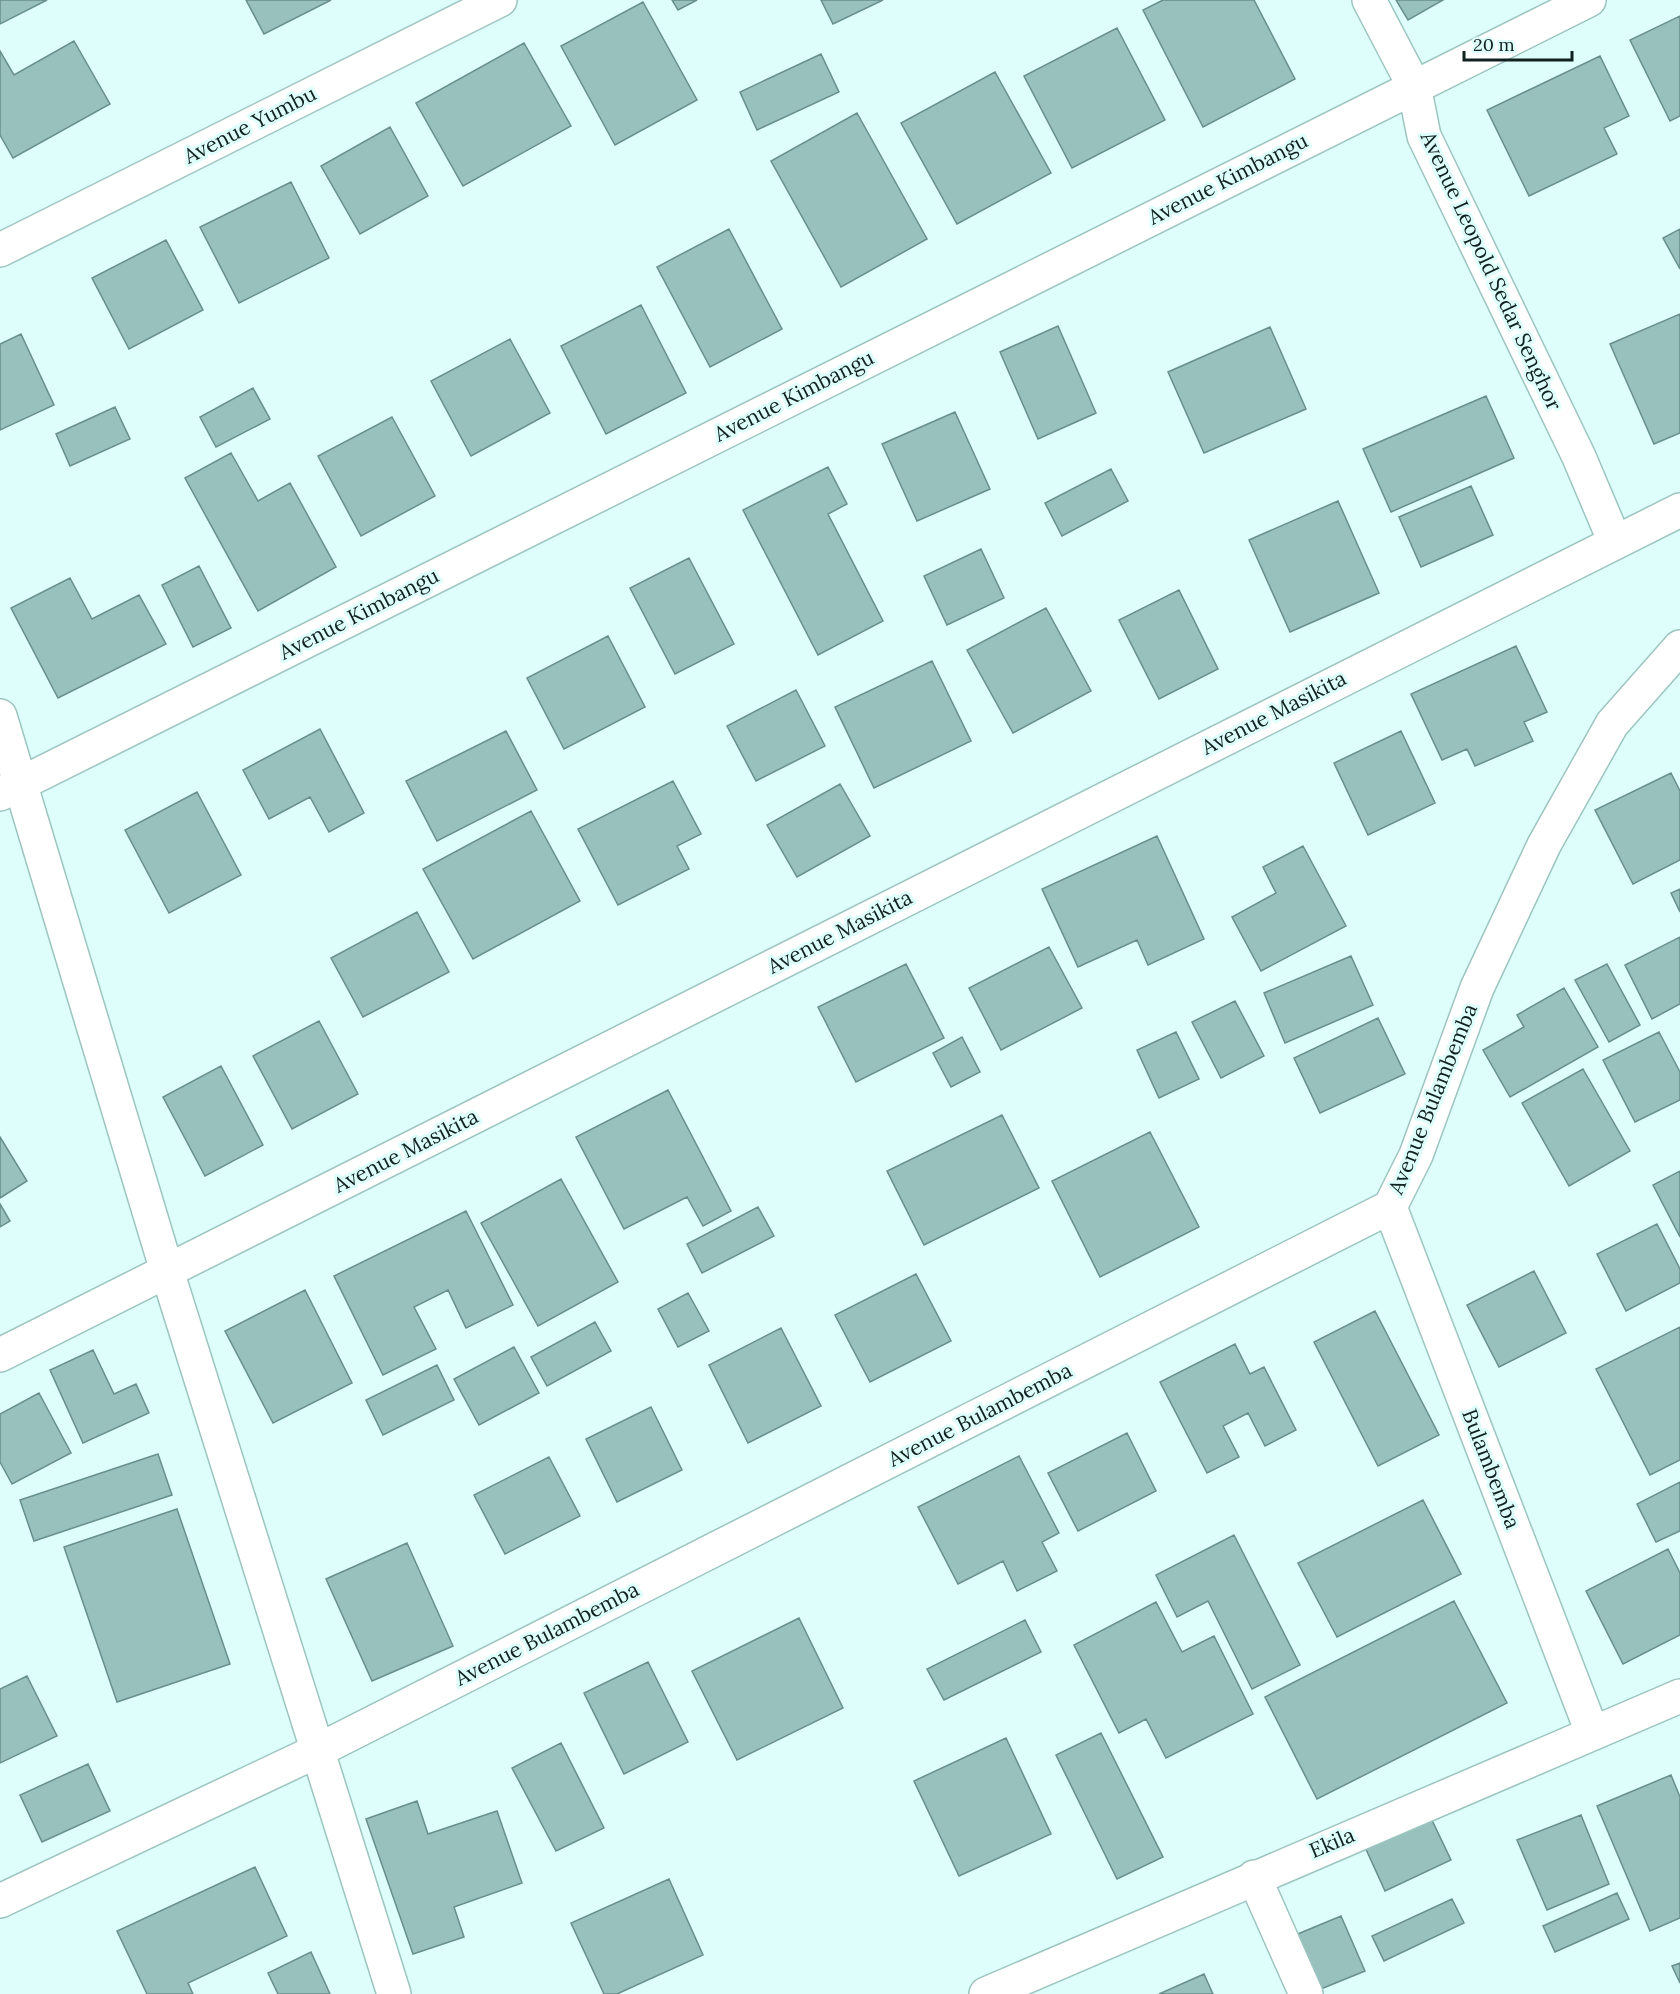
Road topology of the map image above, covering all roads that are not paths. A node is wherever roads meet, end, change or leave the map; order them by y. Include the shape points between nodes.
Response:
1 (500, 0) edge
2 (1369, 0) edge
3 (1589, 0) edge
4 (1413, 86) junction
5 (0, 250) edge
6 (1680, 510) edge
7 (1614, 542) junction
8 (1676, 663) edge
9 (0, 716) edge
10 (10, 789) edge
11 (1390, 1207) junction
12 (167, 1271) junction
13 (0, 1355) edge
14 (1680, 1696) edge
15 (1592, 1732) junction
16 (317, 1751) junction
17 (1254, 1877) junction
18 (0, 1901) edge
19 (394, 1994) edge
20 (986, 1994) edge
21 (1306, 1994) edge

1 - 5 street, Avenue Yumbu
2 - 4 street, Avenue Leopold Sedar Senghor
3 - 4 street, Avenue Kimbangu
4 - 7 street, Avenue Leopold Sedar Senghor via 1424,136 1579,457
4 - 10 street, Avenue Kimbangu
6 - 7 street, Avenue Masikita
7 - 12 street, Avenue Masikita
8 - 11 street, Avenue Bulambemba via 1612,723 1544,845 1477,988 1416,1155
9 - 10 street
10 - 12 street
11 - 15 street, Bulambemba
11 - 16 street, Avenue Bulambemba
12 - 13 street, Avenue Masikita
12 - 16 street
14 - 15 street, Ekila
15 - 17 street, Ekila
16 - 18 street, Avenue Bulambemba
16 - 19 street
17 - 20 street, Ekila
17 - 21 street

